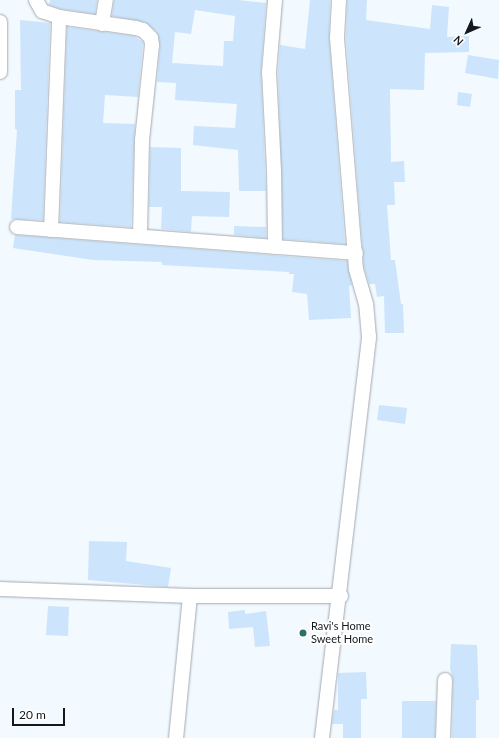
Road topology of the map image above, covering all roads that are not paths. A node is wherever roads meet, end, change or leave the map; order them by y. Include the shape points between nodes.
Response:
1 (36, 0) edge
2 (106, 0) edge
3 (275, 0) edge
4 (339, 0) edge
5 (59, 17) junction
6 (0, 22) edge
7 (102, 24) junction
8 (0, 72) edge
9 (17, 227) dead end
10 (51, 230) junction
11 (140, 235) junction
12 (275, 247) junction
13 (356, 253) junction
14 (0, 589) edge
15 (190, 596) junction
16 (341, 596) junction
17 (445, 680) dead end
18 (176, 738) edge
19 (322, 738) edge
20 (443, 738) edge

1 - 5 street via 42,11
2 - 7 street
3 - 12 street via 269,72
4 - 13 street via 337,38
5 - 7 street
5 - 10 street
6 - 8 street
7 - 11 street via 143,30 151,38 142,140
9 - 10 street
10 - 11 street
11 - 12 street
12 - 13 street
13 - 16 street via 359,285 369,323 369,337
14 - 15 street
15 - 16 street
15 - 18 street
16 - 19 street
17 - 20 street

